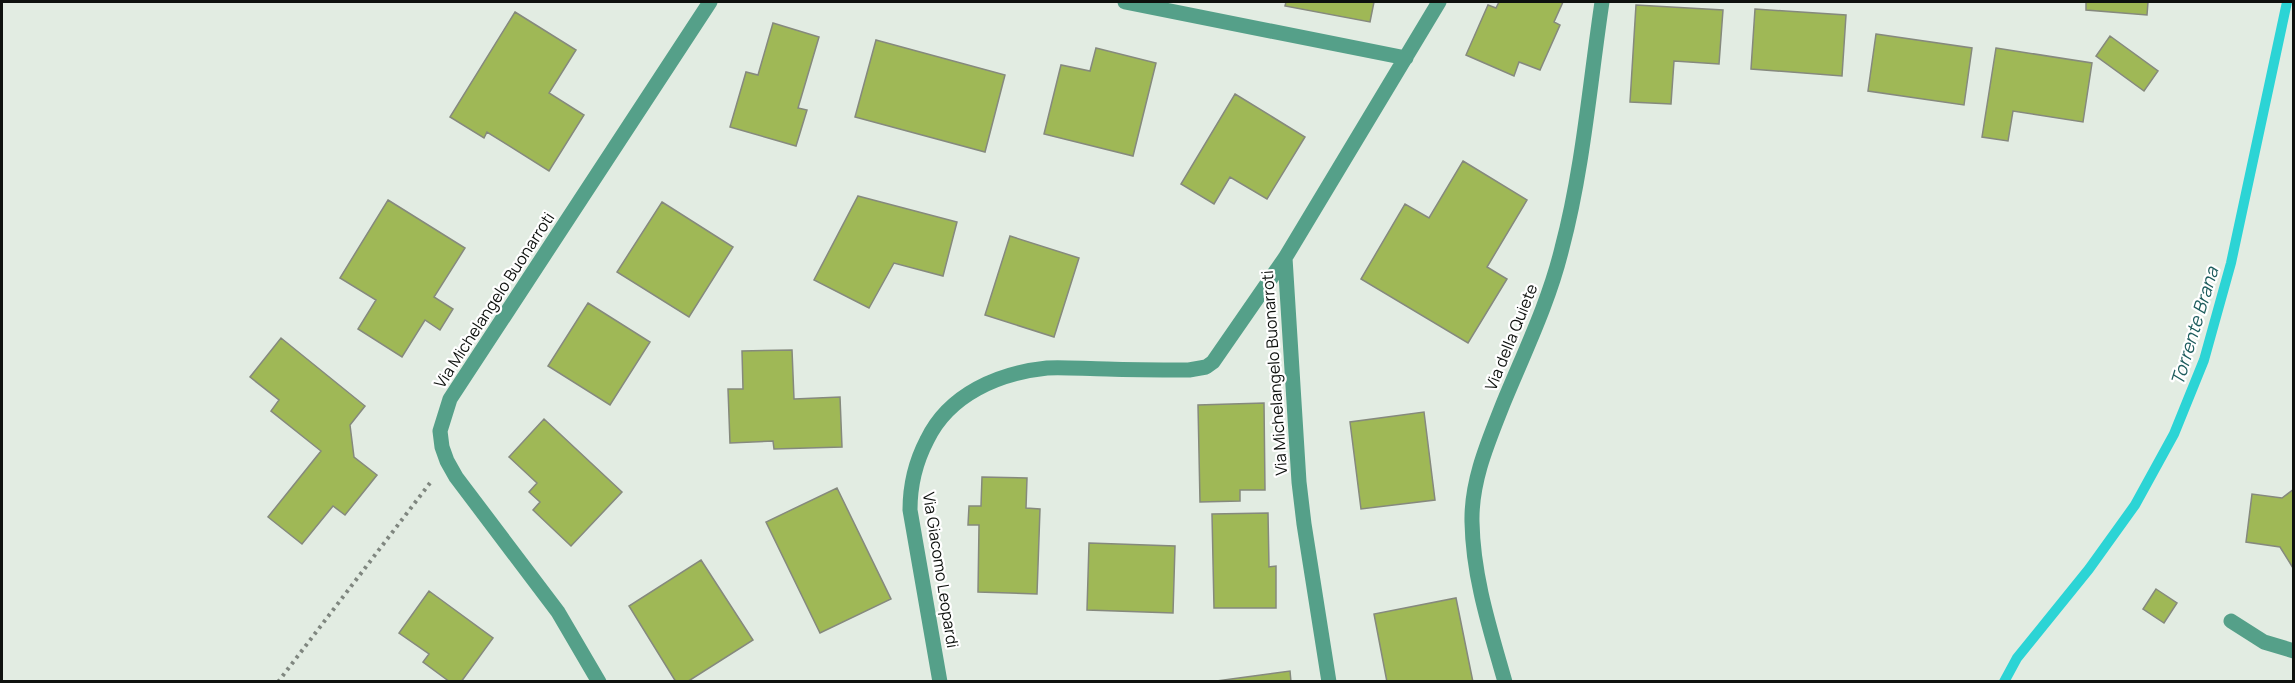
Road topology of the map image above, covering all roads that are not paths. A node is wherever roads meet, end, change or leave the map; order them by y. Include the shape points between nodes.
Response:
1 (710, 2) edge
2 (1125, 2) edge
3 (1439, 2) edge
4 (1602, 2) edge
5 (1406, 58) junction
6 (1285, 258) junction
7 (2231, 621) dead end
8 (2294, 651) edge
9 (599, 681) edge
10 (940, 681) edge
11 (1329, 681) edge
12 (1504, 681) edge

1 - 9 street, Via Michelangelo Buonarroti via 450,399 440,431 442,447 456,477 558,612
2 - 5 street
3 - 5 street, Via Michelangelo Buonarroti
4 - 12 street, Via della Quiete via 1562,248 1544,305 1485,448 1474,494 1474,554
5 - 6 street, Via Michelangelo Buonarroti
6 - 10 street, Via Giacomo Leopardi via 1220,356 1206,367 1049,368 1024,372 992,381 968,394 932,429 917,460 910,488 910,510
6 - 11 street, Via Michelangelo Buonarroti via 1299,482
7 - 8 street via 2264,642

